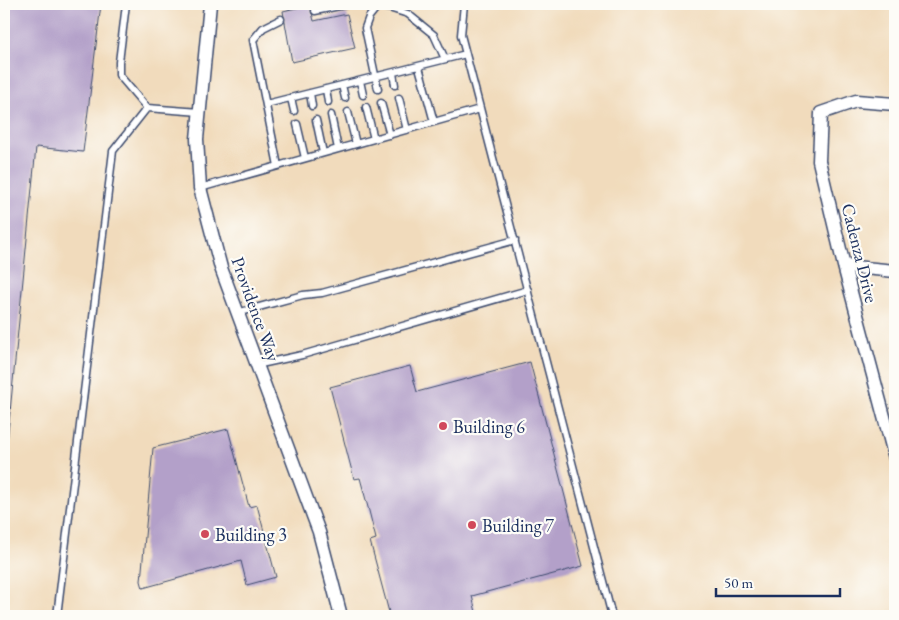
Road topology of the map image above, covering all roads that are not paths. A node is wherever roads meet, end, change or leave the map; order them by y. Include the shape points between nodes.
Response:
1 (126, 4) edge
2 (210, 4) edge
3 (350, 4) edge
4 (464, 4) edge
5 (376, 7) junction
6 (315, 11) dead end
7 (282, 19) dead end
8 (466, 54) junction
9 (445, 59) junction
10 (418, 67) junction
11 (393, 74) junction
12 (375, 78) junction
13 (360, 81) junction
14 (395, 85) dead end
15 (342, 86) junction
16 (326, 89) junction
17 (378, 89) dead end
18 (310, 93) junction
19 (363, 94) dead end
20 (291, 98) junction
21 (345, 98) dead end
22 (399, 98) dead end
23 (328, 102) dead end
24 (381, 103) dead end
25 (266, 104) junction
26 (895, 104) edge
27 (312, 106) dead end
28 (366, 107) dead end
29 (147, 108) junction
30 (480, 109) junction
31 (294, 111) dead end
32 (200, 112) junction
33 (348, 112) dead end
34 (331, 115) dead end
35 (316, 120) dead end
36 (434, 122) junction
37 (297, 124) dead end
38 (407, 130) junction
39 (390, 135) junction
40 (374, 140) junction
41 (356, 144) junction
42 (338, 149) junction
43 (323, 154) junction
44 (305, 158) junction
45 (278, 166) junction
46 (200, 188) junction
47 (515, 240) junction
48 (844, 266) junction
49 (895, 271) edge
50 (528, 290) junction
51 (237, 313) junction
52 (256, 365) junction
53 (895, 457) edge
54 (57, 616) edge
55 (341, 616) edge
56 (612, 616) edge

1 - 29 lane via 119,75
2 - 32 street, Providence Way
3 - 5 lane
3 - 6 lane
4 - 8 lane via 461,35
5 - 9 lane via 408,14 434,35
5 - 12 lane via 365,28
7 - 25 lane via 263,28 252,40
8 - 9 lane
8 - 30 lane
9 - 10 lane
10 - 11 lane
10 - 36 lane
11 - 12 lane
11 - 14 lane
12 - 13 lane
12 - 17 lane
13 - 15 lane
13 - 19 lane
15 - 16 lane
15 - 21 lane
16 - 18 lane
16 - 23 lane
18 - 20 lane
18 - 27 lane
20 - 25 lane
20 - 31 lane
22 - 38 lane
24 - 39 lane
25 - 45 lane
26 - 48 street, Cadenza Drive via 856,101 821,113 819,161
28 - 40 lane
29 - 32 lane
29 - 54 lane via 113,151
30 - 36 lane
30 - 47 lane
32 - 46 street, Providence Way via 197,139
33 - 41 lane
34 - 42 lane
35 - 43 lane
36 - 38 lane
37 - 44 lane
38 - 39 lane
39 - 40 lane
40 - 41 lane
41 - 42 lane
42 - 43 lane
43 - 44 lane
44 - 45 lane
45 - 46 lane
46 - 51 street, Providence Way via 220,268
47 - 50 lane
47 - 51 lane
48 - 49 street
48 - 53 street, Cadenza Drive
50 - 52 lane via 302,355
50 - 56 lane
51 - 52 street, Providence Way
52 - 55 street, Providence Way via 319,532

